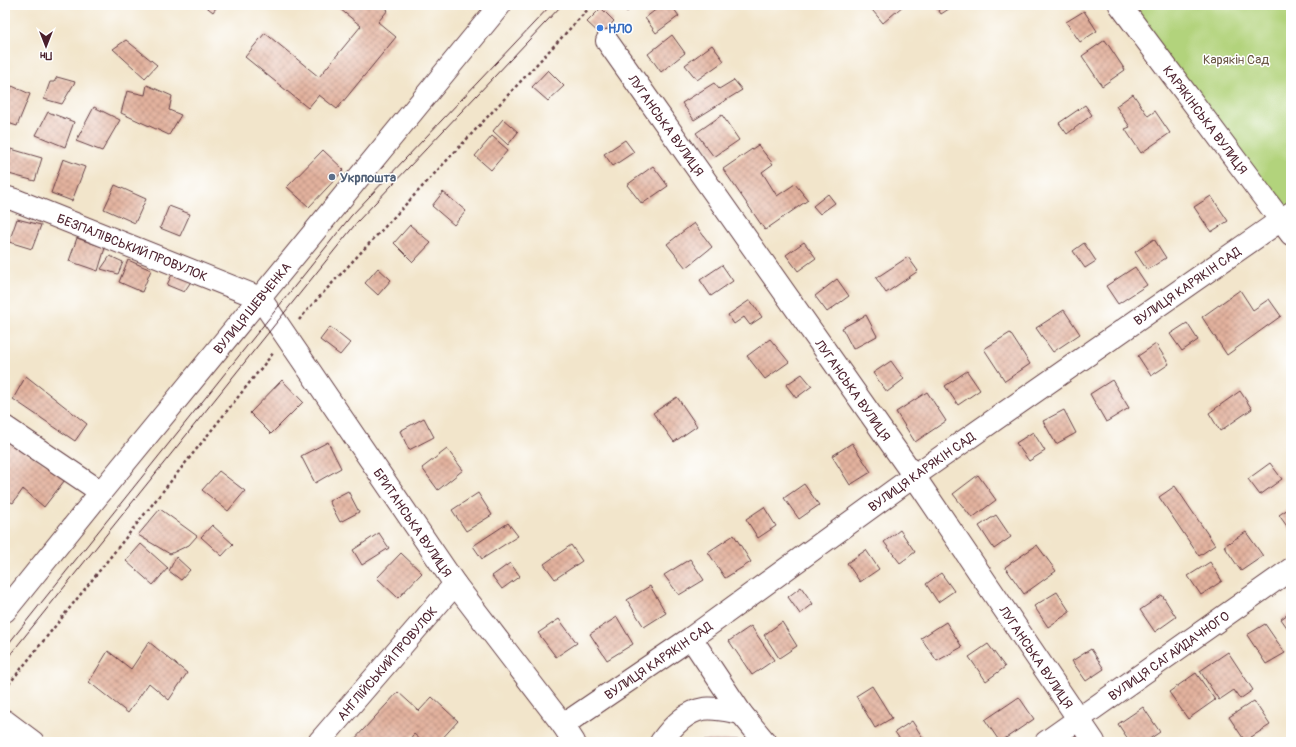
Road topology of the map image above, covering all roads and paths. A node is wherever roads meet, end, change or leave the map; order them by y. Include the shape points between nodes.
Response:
1 (500, 5) edge
2 (1120, 5) edge
3 (607, 41) dead end
4 (5, 197) edge
5 (1288, 222) edge
6 (260, 298) junction
7 (5, 427) edge
8 (914, 476) junction
9 (101, 492) junction
10 (1291, 569) edge
11 (455, 584) junction
12 (5, 612) edge
13 (691, 638) junction
14 (741, 713) junction
15 (1079, 719) junction
16 (5, 721) edge
17 (568, 733) edge
18 (33, 742) edge
19 (319, 742) edge
20 (661, 742) edge
21 (765, 742) edge
22 (1046, 742) edge
23 (1094, 742) edge

1 - 6 street, ВУЛИЦЯ ШЕВЧЕНКА
2 - 5 street, КАРЯКІНСЬКА ВУЛИЦЯ
3 - 8 street, ЛУГАНСЬКА ВУЛИЦЯ
4 - 6 street, БЕЗПАЛІВСЬКИЙ ПРОВУЛОК
5 - 8 street, ВУЛИЦЯ КАРЯКІН САД
6 - 9 street, ВУЛИЦЯ ШЕВЧЕНКА
6 - 11 street, БРИТАНСЬКА ВУЛИЦЯ
7 - 9 street
8 - 13 street, ВУЛИЦЯ КАРЯКІН САД
8 - 15 street, ЛУГАНСЬКА ВУЛИЦЯ
9 - 12 street, ВУЛИЦЯ ШЕВЧЕНКА
10 - 15 street, ВУЛИЦЯ САГАЙДАЧНОГО
11 - 17 street, БРИТАНСЬКА ВУЛИЦЯ
11 - 19 street, АНГЛІЙСЬКИЙ ПРОВУЛОК
13 - 14 street
13 - 17 street, ВУЛИЦЯ КАРЯКІН САД
14 - 20 street via 702,709 677,723
14 - 21 street
15 - 22 street, ВУЛИЦЯ САГАЙДАЧНОГО
15 - 23 street, ЛУГАНСЬКА ВУЛИЦЯ
16 - 18 street

